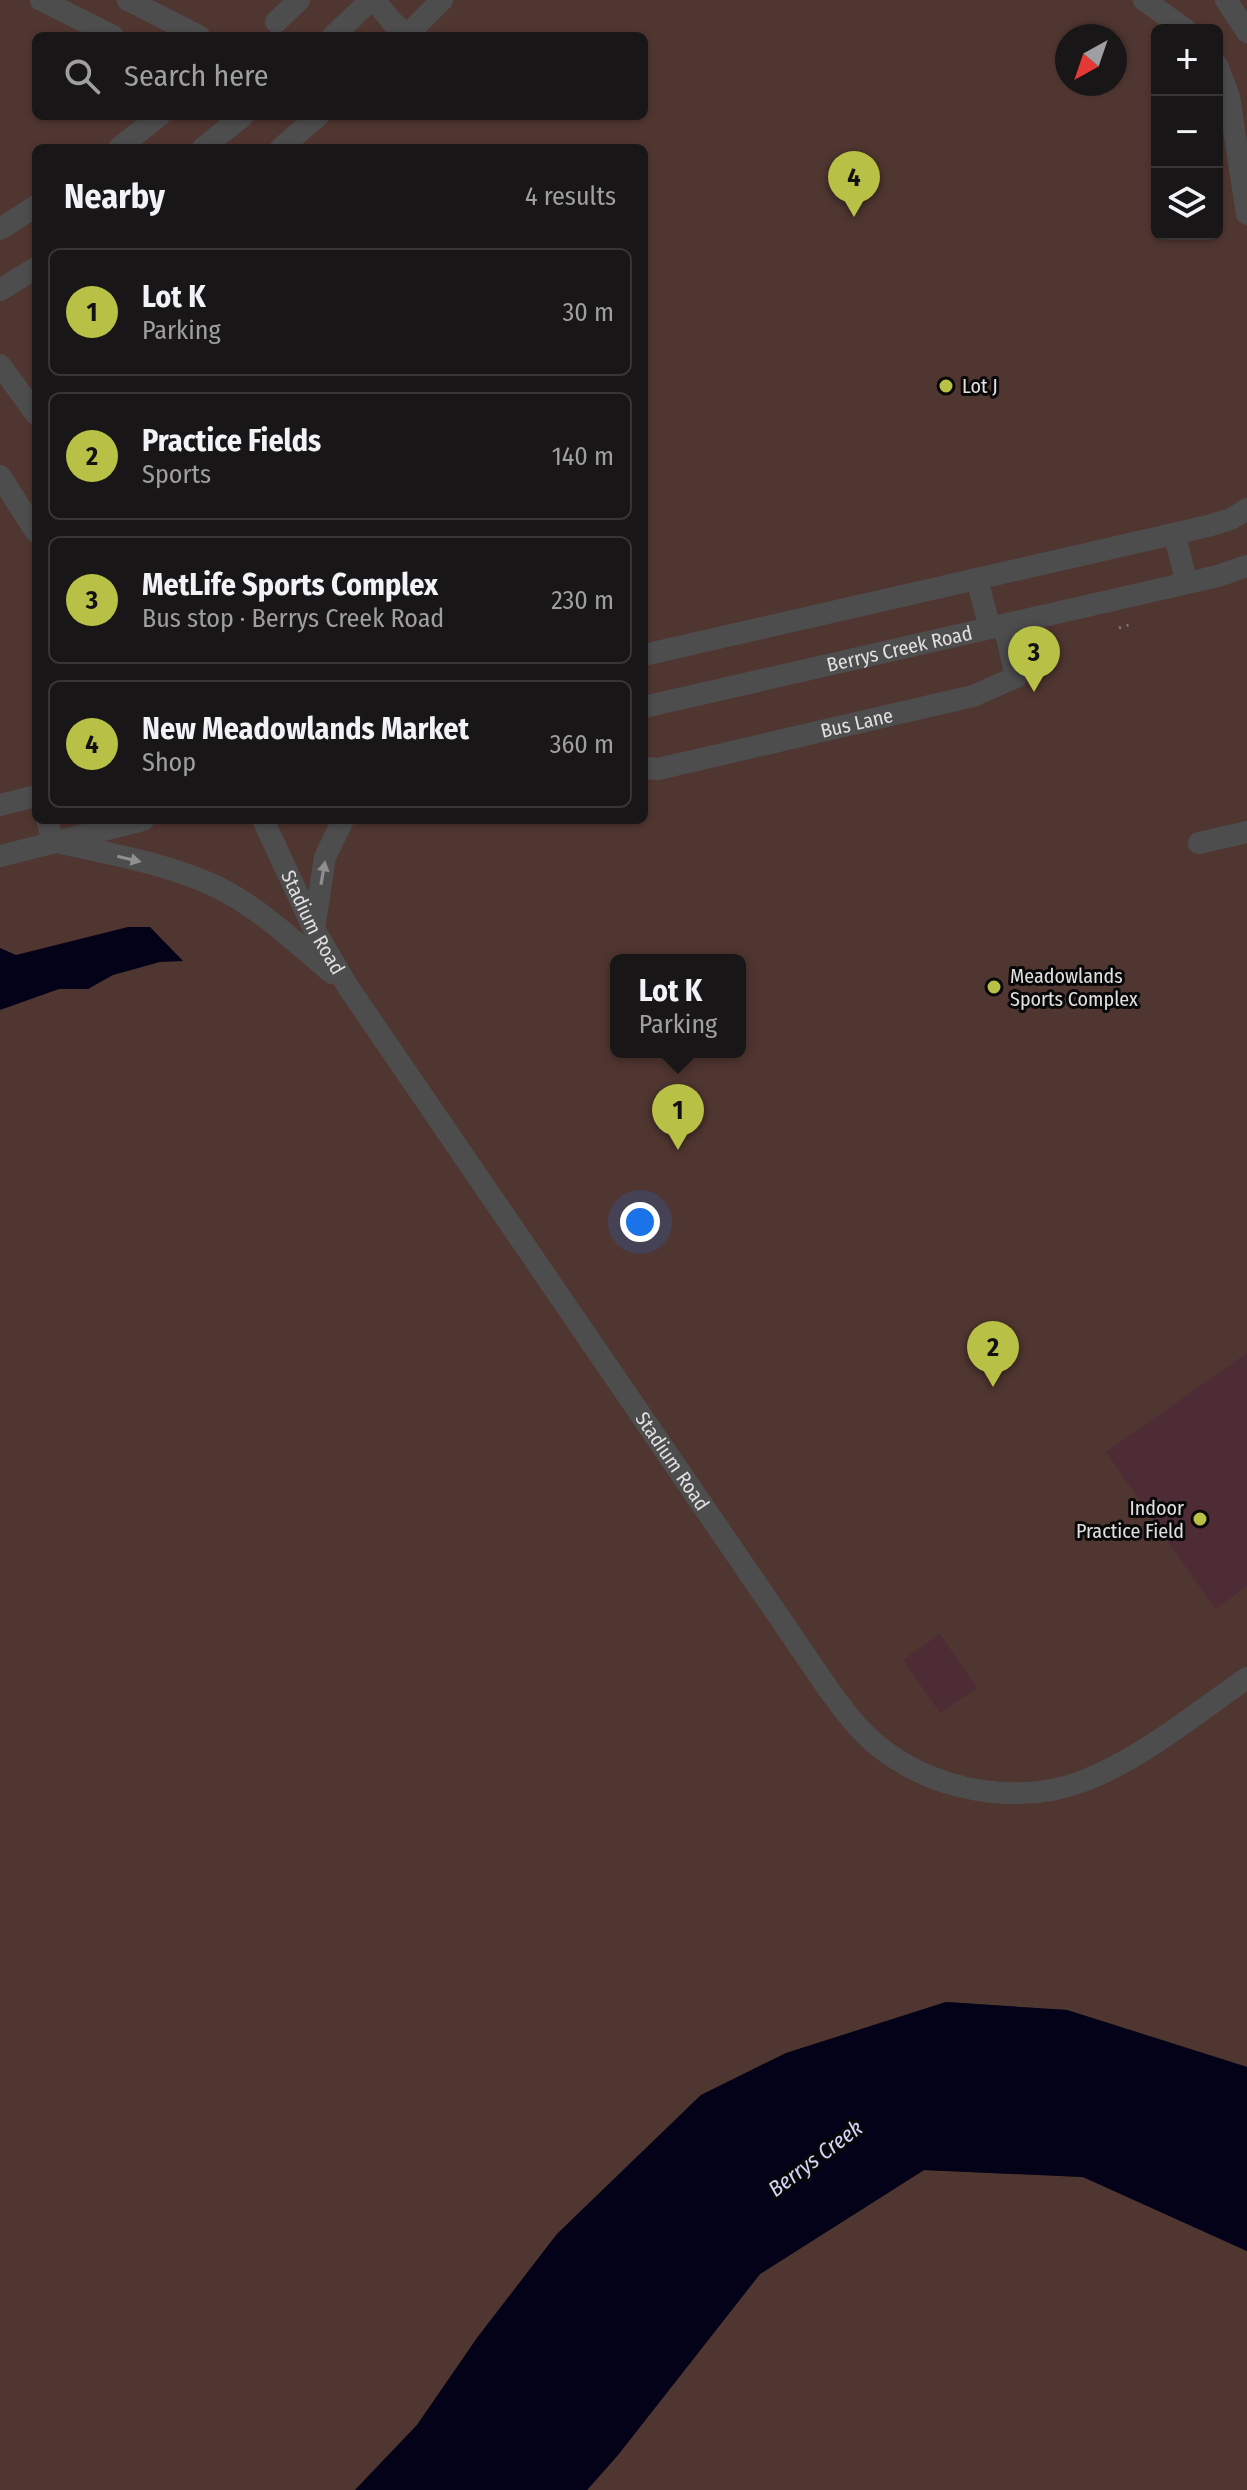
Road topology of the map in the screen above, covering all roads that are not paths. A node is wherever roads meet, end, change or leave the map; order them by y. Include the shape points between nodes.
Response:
1 (41, 0) edge
2 (128, 0) edge
3 (299, 0) edge
4 (442, 0) edge
5 (1144, 0) edge
6 (1226, 0) edge
7 (360, 4) edge
8 (276, 22) dead end
9 (1178, 24) edge
10 (105, 32) edge
11 (191, 32) edge
12 (336, 32) edge
13 (403, 32) edge
14 (410, 32) edge
15 (1247, 32) edge
16 (1223, 81) edge
17 (154, 120) edge
18 (238, 120) edge
19 (313, 120) edge
20 (124, 144) edge
21 (208, 144) edge
22 (286, 144) edge
23 (32, 209) edge
24 (1247, 214) edge
25 (0, 229) edge
26 (32, 270) edge
27 (0, 290) edge
28 (0, 365) edge
29 (32, 409) edge
30 (0, 476) edge
31 (1247, 509) edge
32 (32, 526) edge
33 (1174, 534) junction
34 (1247, 566) edge
35 (977, 579) junction
36 (1187, 583) junction
37 (997, 627) junction
38 (648, 654) edge
39 (648, 706) edge
40 (648, 768) edge
41 (32, 797) edge
42 (0, 805) edge
43 (109, 824) edge
44 (265, 824) edge
45 (341, 824) edge
46 (50, 831) edge
47 (1247, 832) edge
48 (1199, 843) dead end
49 (0, 856) edge
50 (314, 929) junction
51 (348, 987) junction
52 (1247, 1678) edge

1 - 10 street
2 - 11 street
3 - 8 street
4 - 14 street
5 - 9 street
6 - 15 street
7 - 12 street
7 - 13 street
16 - 24 street
17 - 20 street
18 - 21 street
19 - 22 street
23 - 25 street
26 - 27 street
28 - 29 street
30 - 32 street
31 - 33 street via 1222,522
33 - 35 street
33 - 36 street
34 - 36 street, Berrys Creek Road
35 - 37 street
35 - 38 street
36 - 37 street, Berrys Creek Road
37 - 39 street, Berrys Creek Road
37 - 40 street, Bus Lane via 1016,677 973,696
41 - 42 street
43 - 46 street
44 - 50 street, Stadium Road
50 -> 45 street via 325,857
46 - 49 street
46 -> 51 street via 218,888 270,921
47 - 48 street
50 - 51 street, Stadium Road
51 - 52 street, Stadium Road via 829,1690 877,1745 904,1764 950,1784 1006,1792 1057,1789 1121,1763

